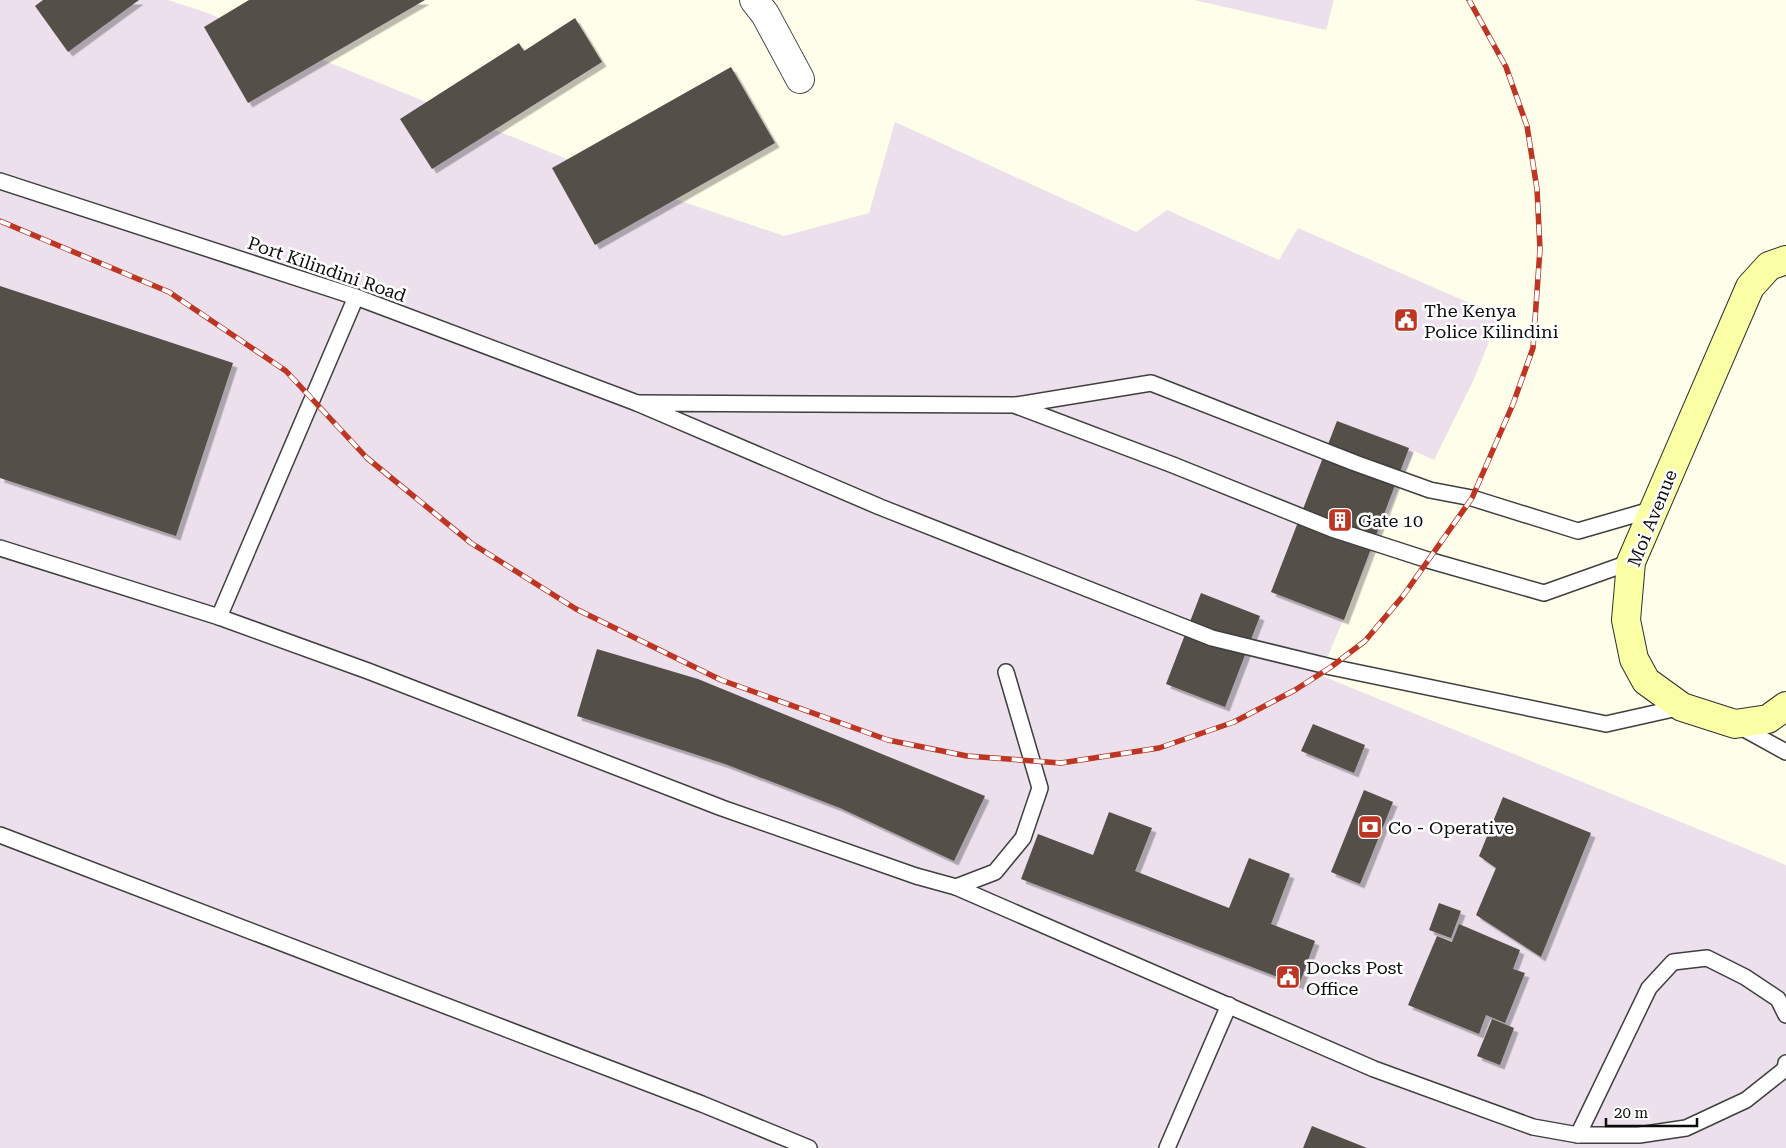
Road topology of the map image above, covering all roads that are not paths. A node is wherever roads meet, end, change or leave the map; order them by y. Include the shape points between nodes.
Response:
1 (754, 0) edge
2 (800, 79) dead end
3 (0, 181) edge
4 (1786, 260) edge
5 (356, 297) junction
6 (637, 404) junction
7 (1014, 405) junction
8 (1654, 509) junction
9 (0, 548) edge
10 (1631, 562) junction
11 (219, 617) junction
12 (1006, 672) dead end
13 (1682, 706) junction
14 (1786, 706) edge
15 (1736, 724) junction
16 (1786, 752) edge
17 (0, 835) edge
18 (956, 887) junction
19 (1228, 1005) junction
20 (1786, 1015) edge
21 (1786, 1063) edge
22 (1578, 1135) junction
23 (809, 1148) edge
24 (1168, 1148) edge

1 - 2 street via 766,14
3 - 5 lane, Port Kilindini Road
4 - 8 main road, Moi Avenue via 1769,266 1750,287
5 - 6 lane, Port Kilindini Road
5 - 11 lane
6 - 7 lane
6 - 13 lane, Port Kilindini Road via 880,507 1212,638 1350,671 1606,724
7 - 8 lane via 1151,383 1430,490 1472,498 1578,531
7 - 10 lane via 1332,529 1544,593
8 - 10 main road, Moi Avenue
9 - 11 lane
10 - 13 main road, Moi Avenue via 1626,620 1634,659 1646,681
11 - 18 lane via 722,808
12 - 18 lane via 1040,788 1023,838 995,872
13 - 15 main road, Moi Avenue
14 - 15 main road, Moi Avenue via 1768,719
15 - 16 lane
17 - 23 lane
18 - 19 lane
19 - 22 lane via 1383,1072 1533,1127
19 - 24 lane
20 - 22 lane via 1778,999 1707,958 1673,962 1650,988
21 - 22 lane via 1785,1069 1746,1100 1686,1128 1639,1135

